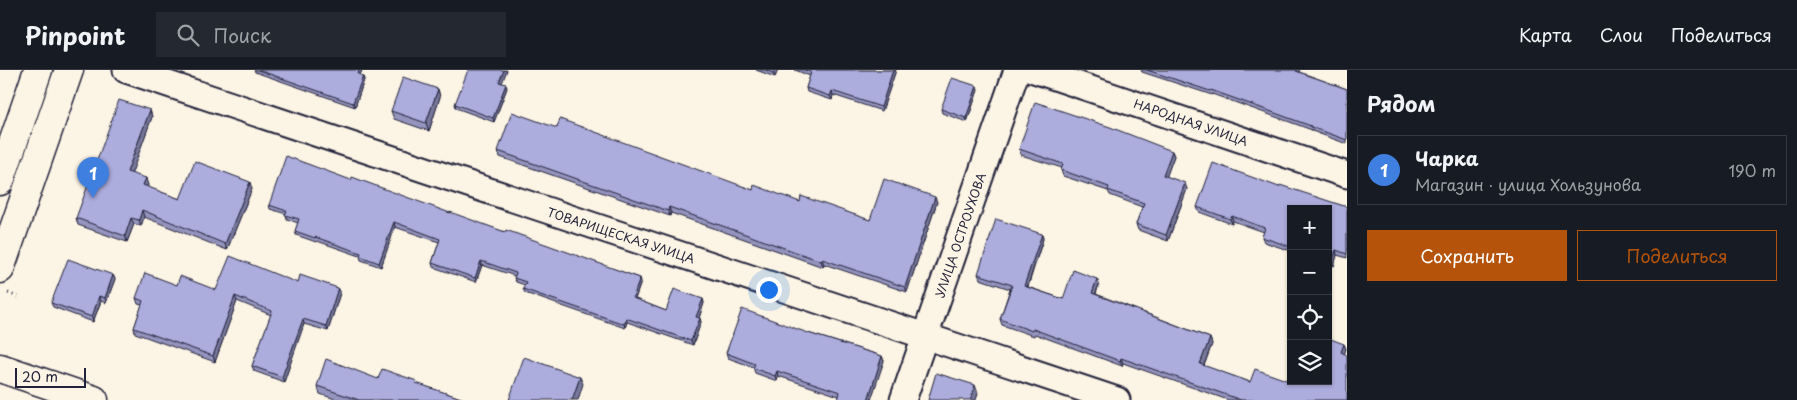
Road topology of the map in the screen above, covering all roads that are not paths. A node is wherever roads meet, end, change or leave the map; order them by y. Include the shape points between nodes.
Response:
1 (38, 70) edge
2 (69, 70) edge
3 (126, 70) edge
4 (1017, 70) edge
5 (1034, 70) edge
6 (1347, 175) edge
7 (0, 181) edge
8 (0, 269) edge
9 (925, 336) junction
10 (0, 368) edge
11 (94, 400) edge
12 (903, 400) edge
13 (1117, 400) edge

1 - 7 main road
2 - 8 main road
3 - 9 street, ТОВАРИЩЕСКАЯ УЛИЦА
4 - 9 street, УЛИЦА ОСТРОУХОВА
5 - 6 street, НАРОДНАЯ УЛИЦА
9 - 12 street, УЛИЦА ОСТРОУХОВА
9 - 13 street, ТОВАРИЩЕСКАЯ УЛИЦА
10 - 11 main road

